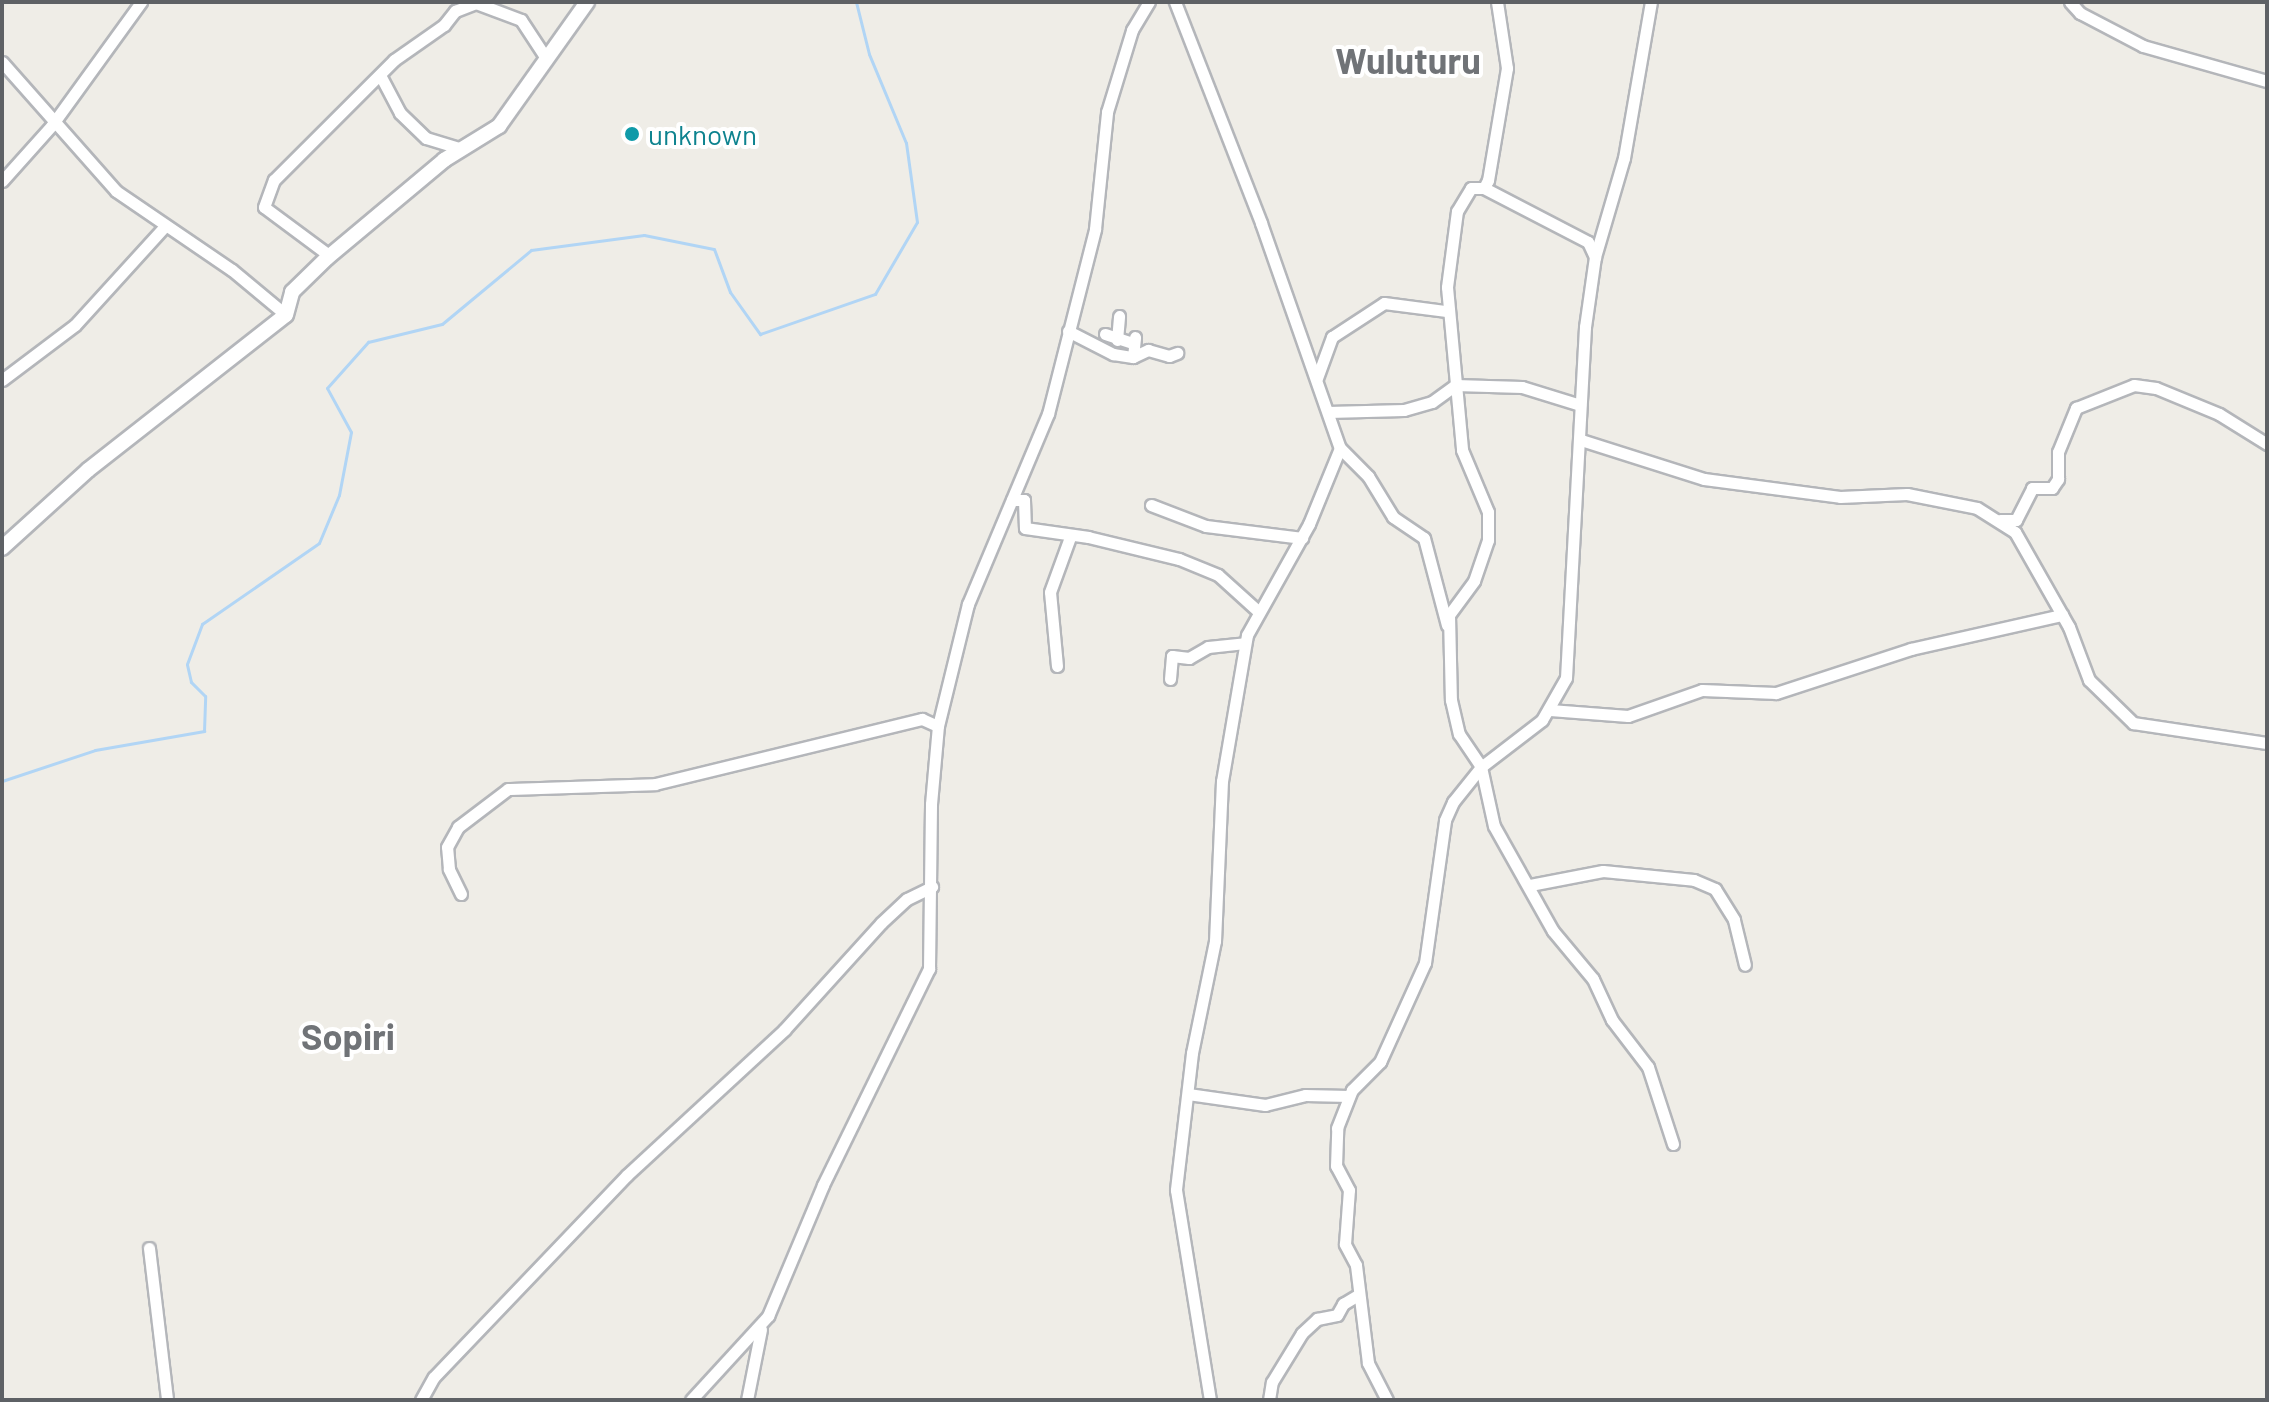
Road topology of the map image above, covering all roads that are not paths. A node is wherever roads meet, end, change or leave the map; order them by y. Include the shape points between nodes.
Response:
1 (141, 2) edge
2 (587, 2) edge
3 (1149, 2) edge
4 (1175, 2) edge
5 (1497, 2) edge
6 (1651, 2) edge
7 (2070, 2) edge
8 (546, 58) junction
9 (2, 62) edge
10 (380, 75) junction
11 (2267, 81) edge
12 (52, 125) junction
13 (461, 149) junction
14 (2, 181) edge
15 (1484, 188) junction
16 (165, 226) junction
17 (330, 256) junction
18 (1595, 257) junction
19 (1446, 311) junction
20 (286, 315) junction
21 (1119, 316) dead end
22 (1068, 331) junction
23 (1105, 334) dead end
24 (1117, 340) junction
25 (1177, 353) dead end
26 (1133, 357) junction
27 (1317, 378) junction
28 (2, 380) edge
29 (1455, 385) junction
30 (1580, 405) junction
31 (1328, 412) junction
32 (1581, 440) junction
33 (2267, 444) edge
34 (1340, 448) junction
35 (1012, 500) junction
36 (1151, 505) dead end
37 (1996, 519) junction
38 (1070, 537) junction
39 (1302, 538) junction
40 (2, 548) edge
41 (1259, 612) junction
42 (2062, 615) junction
43 (1449, 627) junction
44 (1245, 643) junction
45 (1057, 666) dead end
46 (1170, 679) dead end
47 (1550, 710) junction
48 (938, 726) junction
49 (2267, 743) edge
50 (1481, 767) junction
51 (1530, 885) junction
52 (932, 887) junction
53 (461, 894) dead end
54 (1745, 965) dead end
55 (1188, 1094) junction
56 (1349, 1096) junction
57 (1673, 1144) dead end
58 (149, 1248) dead end
59 (1358, 1295) junction
60 (761, 1328) junction
61 (167, 1400) edge
62 (421, 1400) edge
63 (691, 1400) edge
64 (747, 1400) edge
65 (1210, 1400) edge
66 (1269, 1400) edge
67 (1387, 1400) edge

1 - 12 street
2 - 8 street
3 - 22 street via 1132,30 1107,112 1095,229
4 - 27 street
5 - 15 street via 1507,68
6 - 18 street via 1624,158
7 - 11 street via 2080,13 2143,46
8 - 10 street via 521,20 476,3 455,11
8 - 13 street via 499,126
9 - 12 street
10 - 13 street via 400,113 426,138
10 - 17 street via 274,180 264,207
12 - 14 street
12 - 16 street via 116,191
13 - 17 street
15 - 18 street via 1588,242
15 - 19 street via 1471,188 1457,211
16 - 20 street via 232,270
16 - 28 street via 75,325
17 - 20 street via 292,292
18 - 30 street
19 - 27 street via 1384,303 1332,337
19 - 29 street
20 - 40 street via 88,470
21 - 24 street
22 - 26 street via 1113,354
22 - 35 street via 1048,414
23 - 24 street
24 - 26 street via 1134,340
25 - 26 street via 1148,350
27 - 31 street
29 - 30 street via 1522,387
29 - 31 street via 1432,402 1404,410
29 - 43 street via 1462,450 1488,512 1488,540 1474,581 1451,611
30 - 32 street
31 - 34 street
32 - 37 street via 1692,477 1840,497 1934,498 1977,508
32 - 47 street via 1571,518 1566,678
33 - 37 street via 2219,414 2156,388 2134,385 2076,408 2058,452 2058,479 2052,488 2032,488 2016,520
34 - 39 street
34 - 43 street via 1368,476 1393,517 1424,538
35 - 38 street via 1024,500 1025,528
35 - 48 street via 968,604
36 - 39 street via 1206,526
37 - 42 street via 2015,532
38 - 41 street via 1150,551 1205,570
38 - 45 street via 1050,592
39 - 41 street
41 - 44 street
42 - 47 street via 1911,649 1776,693 1702,690 1628,716
42 - 49 street via 2089,680 2133,723
43 - 50 street via 1451,700 1459,734
44 - 46 street via 1208,647 1189,658 1172,656
44 - 55 street via 1222,781 1215,941
47 - 50 street
48 - 52 street via 931,804
48 - 53 street via 922,719 655,784 508,789 458,827 447,847 449,869
50 - 51 street via 1494,826
50 - 56 street via 1445,820 1425,963 1380,1062
51 - 54 street via 1603,871 1636,870 1694,880 1715,889 1734,920
51 - 57 street via 1553,931 1593,979 1612,1020 1648,1067
52 - 60 street via 929,969 823,1185
52 - 62 street via 907,899 881,923 784,1030 627,1175 434,1377
55 - 56 street via 1265,1105 1305,1095
55 - 65 street via 1176,1190
56 - 59 street via 1337,1128 1336,1152 1349,1190 1345,1244 1356,1265
58 - 61 street
59 - 66 street via 1337,1315 1317,1319 1302,1333 1272,1382
59 - 67 street via 1368,1363
60 - 63 street
60 - 64 street

